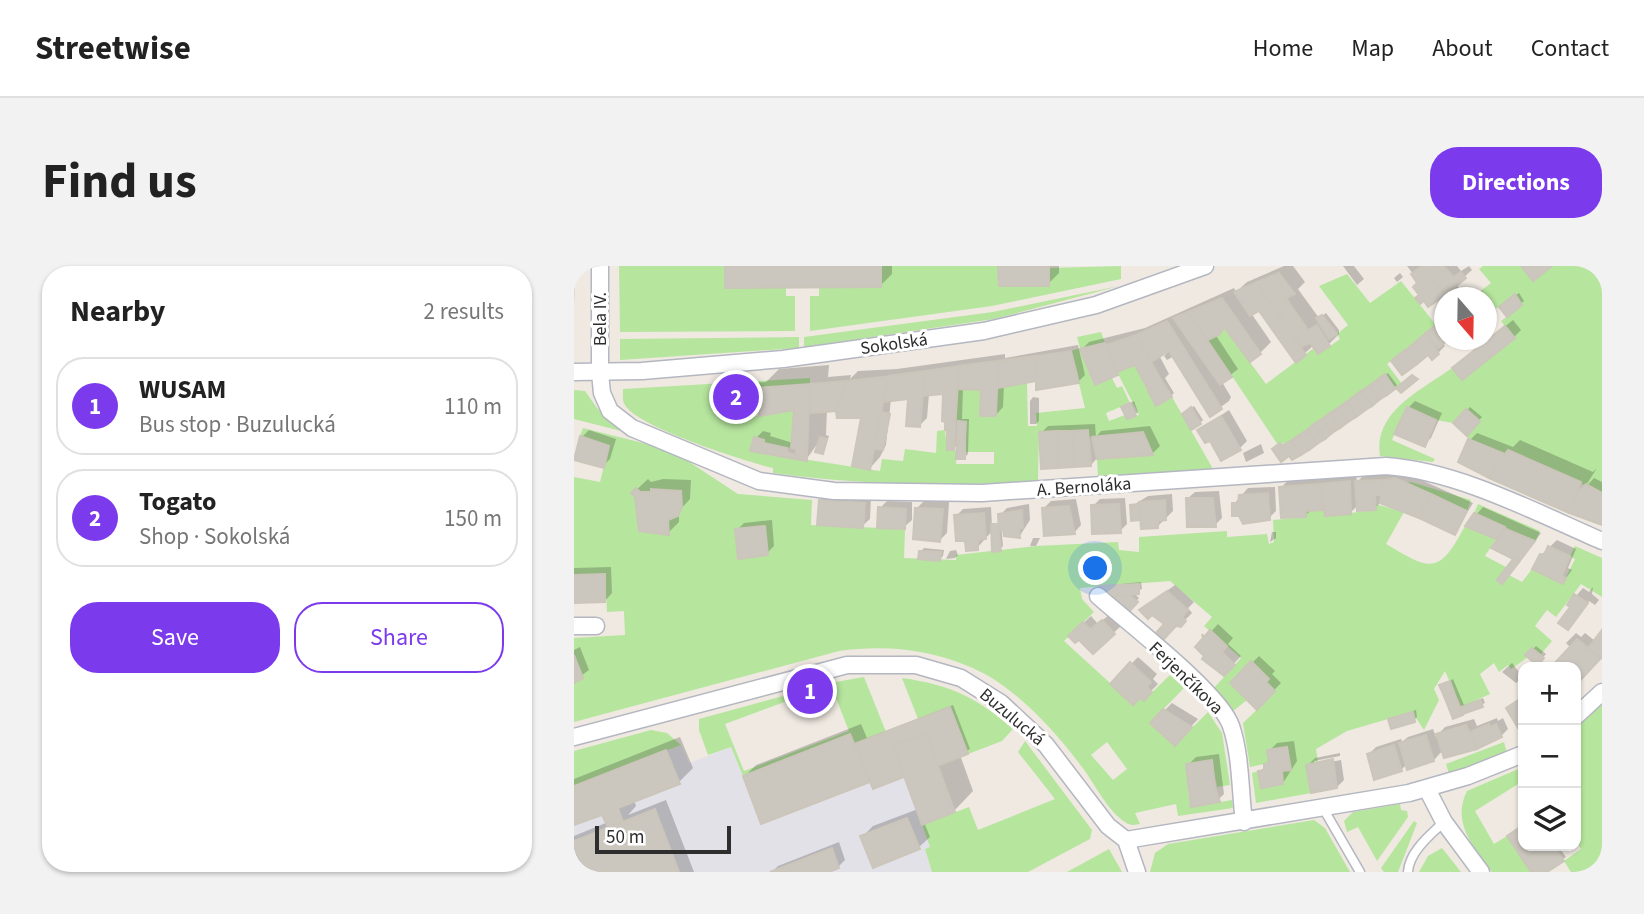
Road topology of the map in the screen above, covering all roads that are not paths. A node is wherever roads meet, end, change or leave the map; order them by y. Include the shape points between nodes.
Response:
1 (600, 266) edge
2 (1205, 266) edge
3 (574, 372) edge
4 (600, 373) junction
5 (1602, 541) edge
6 (1098, 596) dead end
7 (574, 626) edge
8 (596, 626) dead end
9 (1602, 692) edge
10 (1581, 711) edge
11 (574, 737) edge
12 (1518, 756) edge
13 (1427, 789) junction
14 (1323, 808) junction
15 (1244, 822) junction
16 (1444, 822) junction
17 (1126, 840) junction
18 (1137, 872) edge
19 (1360, 872) edge
20 (1408, 872) edge
21 (1481, 872) edge

1 - 4 street, Bela IV.
2 - 4 street, Sokolská via 1096,305 984,331 783,359
3 - 4 street, Sokolská
4 - 5 street, A. Bernoláka via 604,401 623,424 731,471 785,486 907,494 982,493 1386,466 1426,470
6 - 15 street, Ferjenčíkova via 1226,716 1233,733
7 - 8 street
9 - 10 street
11 - 17 street, Buzulucká via 847,665 916,665 961,678 1001,703 1046,745 1108,826
12 - 13 street
13 - 14 street
13 - 16 street
14 - 15 street
14 - 19 lane
15 - 17 street
16 - 20 lane via 1422,843
16 - 21 street
17 - 18 street

